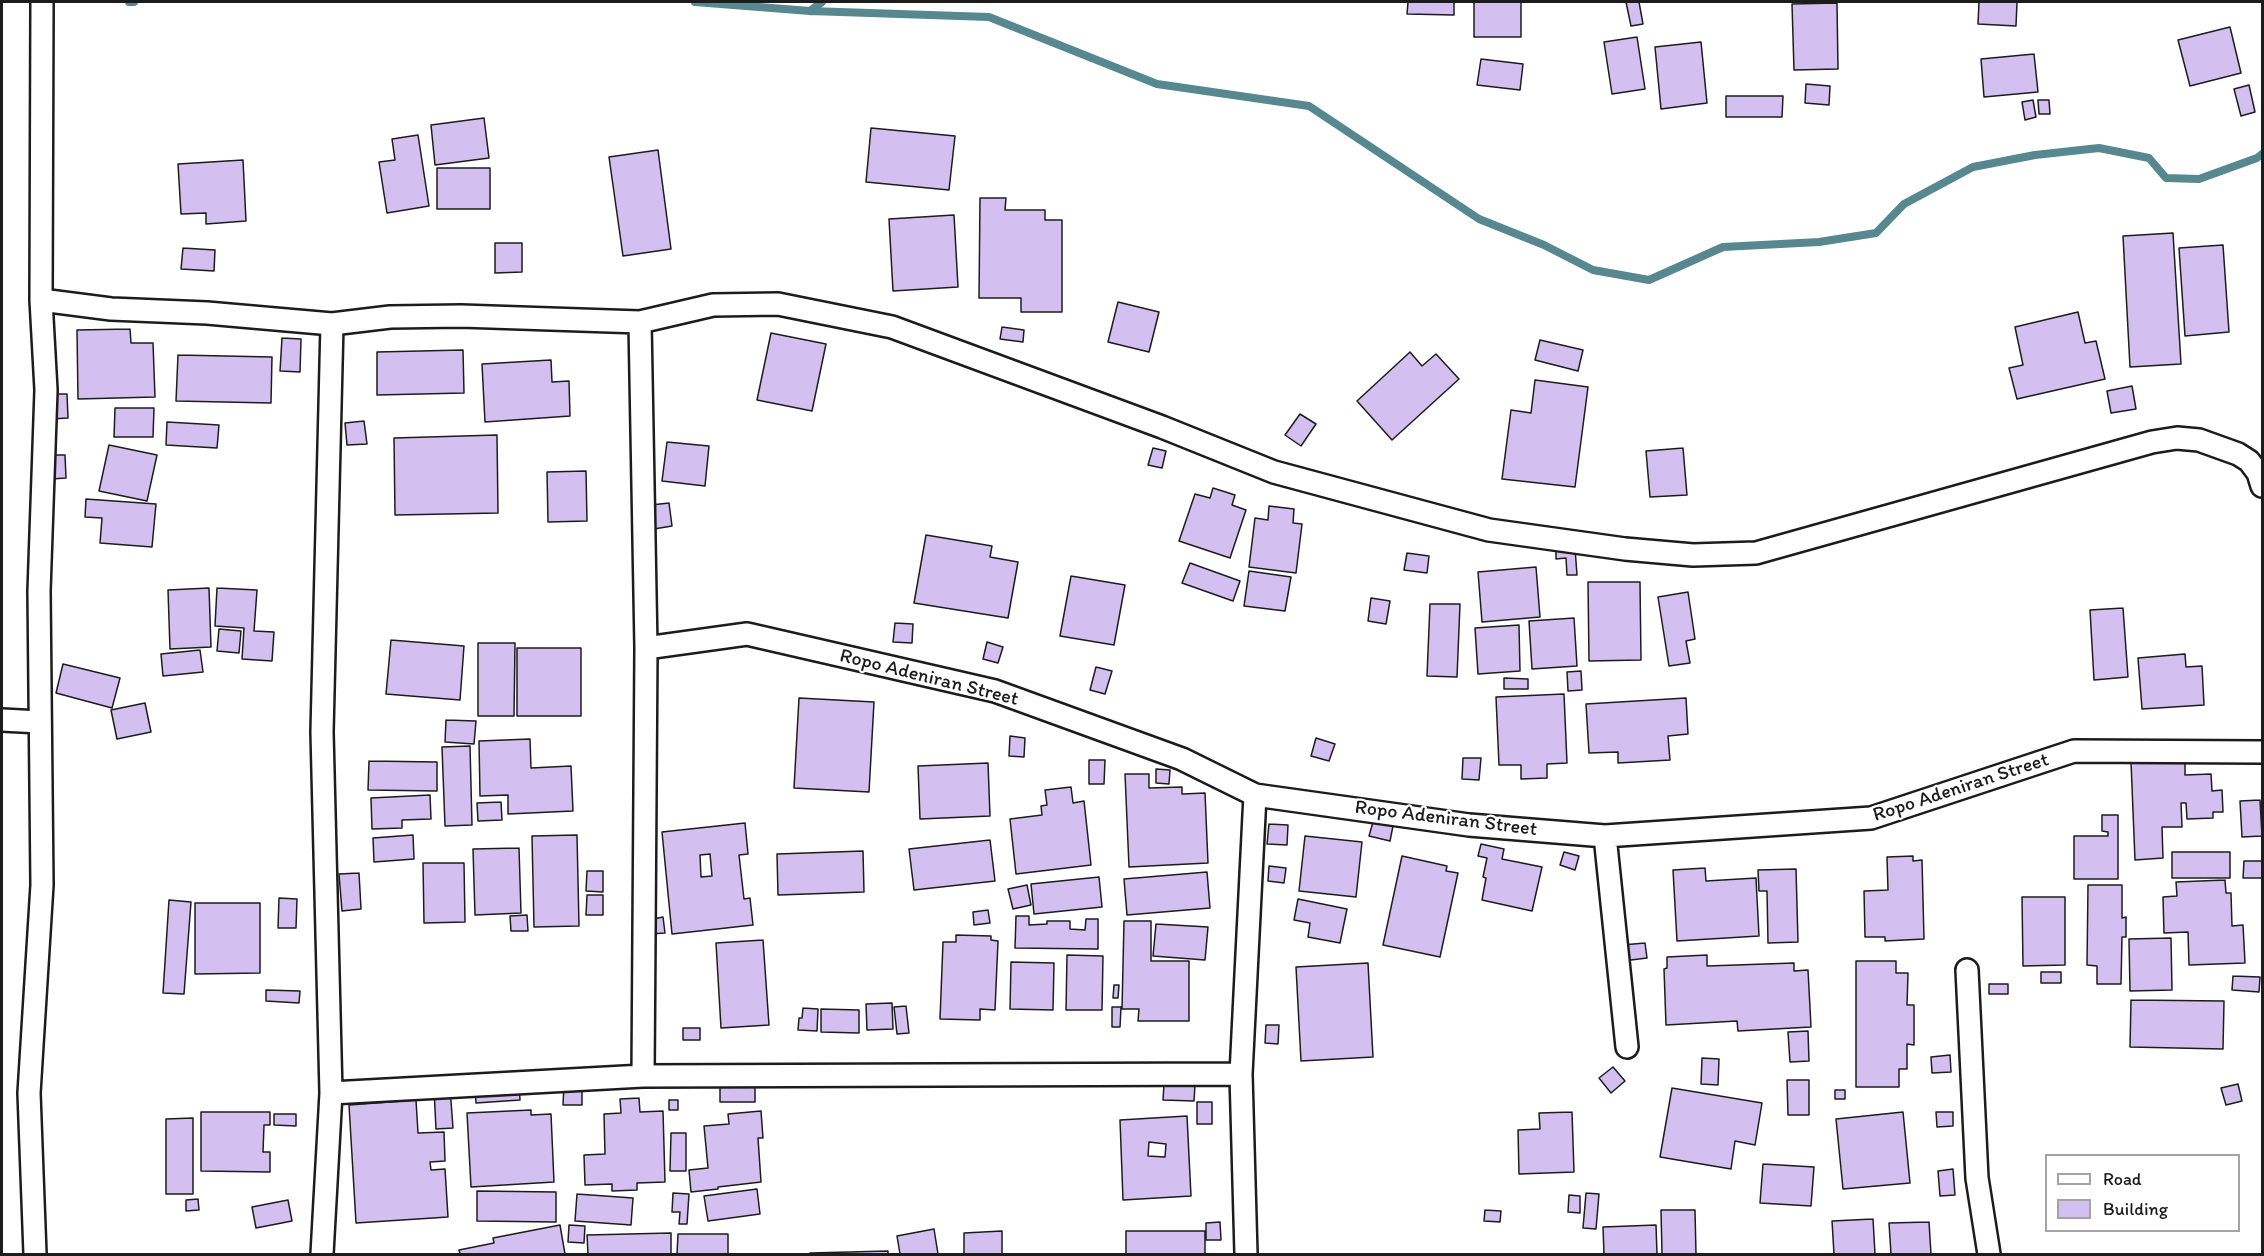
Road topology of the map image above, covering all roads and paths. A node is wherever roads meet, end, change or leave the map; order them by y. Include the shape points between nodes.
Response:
1 (42, 2) edge
2 (41, 300) junction
3 (640, 321) junction
4 (332, 324) junction
5 (2262, 486) edge
6 (646, 648) junction
7 (2, 720) edge
8 (40, 722) junction
9 (2262, 752) edge
10 (1255, 795) junction
11 (1605, 836) junction
12 (1967, 970) dead end
13 (1627, 1047) dead end
14 (1241, 1074) junction
15 (643, 1076) junction
16 (331, 1093) junction
17 (35, 1254) edge
18 (322, 1254) edge
19 (1246, 1254) edge
20 (1989, 1254) edge

1 - 2 street
2 - 4 street via 111,309
2 - 8 street via 46,390 39,591
3 - 4 street via 461,316 390,317
3 - 5 street via 713,305 778,304 892,327 1274,472 1489,530 1625,549 1693,555 1756,553 2177,438 2199,440 2238,454 2259,473
3 - 6 street
4 - 16 street via 322,732
6 - 10 street, Ropo Adeniran Street via 747,634 995,691 1182,759
6 - 15 street
7 - 8 street
8 - 17 street via 42,885 29,1093
9 - 11 street, Ropo Adeniran Street via 2074,751 1871,818
10 - 11 street, Ropo Adeniran Street via 1469,825
10 - 14 street
11 - 13 street
12 - 20 street via 1977,1178
14 - 15 street
14 - 19 street
15 - 16 street
16 - 18 street

